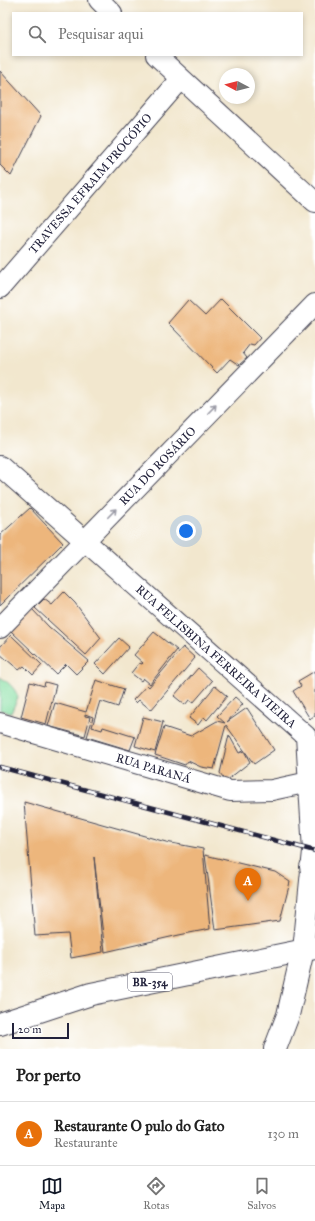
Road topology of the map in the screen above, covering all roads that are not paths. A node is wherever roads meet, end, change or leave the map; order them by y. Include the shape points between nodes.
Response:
1 (99, 0) edge
2 (111, 12) edge
3 (157, 56) edge
4 (181, 79) junction
5 (315, 202) edge
6 (0, 288) edge
7 (315, 304) edge
8 (0, 466) edge
9 (85, 541) junction
10 (0, 628) edge
11 (0, 723) edge
12 (311, 732) edge
13 (309, 782) junction
14 (313, 826) edge
15 (313, 869) edge
16 (309, 949) edge
17 (0, 1024) edge
18 (275, 1049) edge

1 - 2 street
3 - 4 street
4 - 5 street
4 - 6 street, TRAVESSA EFRAIM PROCÓPIO
9 -> 7 street, RUA DO ROSÁRIO
8 - 9 street, RUA FELISBINA FERREIRA VIEIRA
9 - 10 street, RUA DO ROSÁRIO
9 - 12 street, RUA FELISBINA FERREIRA VIEIRA
11 - 13 street, RUA PARANÁ via 230,791 272,790
12 - 13 street, RUA FELISBINA FERREIRA VIEIRA
13 - 14 street, RUA FELISBINA FERREIRA VIEIRA
14 - 15 street, RUA FELISBINA FERREIRA VIEIRA
15 - 16 street, RUA FELISBINA FERREIRA VIEIRA
16 - 17 main road, BR-354 via 91,994
16 - 18 main road

